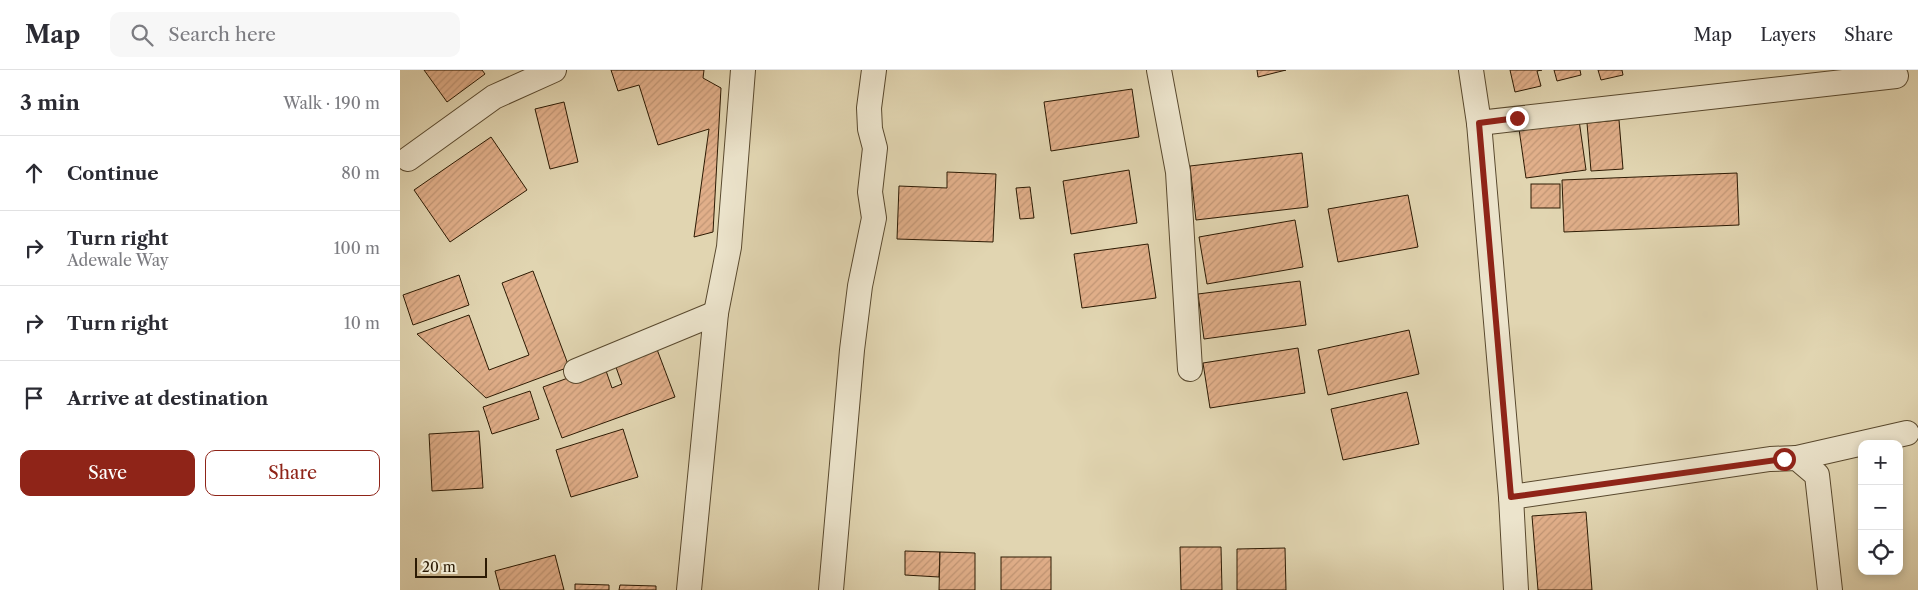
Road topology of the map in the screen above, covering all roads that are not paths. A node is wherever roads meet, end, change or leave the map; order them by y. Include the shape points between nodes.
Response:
1 (554, 70) edge
2 (743, 70) edge
3 (874, 70) edge
4 (1159, 70) edge
5 (1471, 70) edge
6 (1896, 76) dead end
7 (1479, 123) junction
8 (408, 159) dead end
9 (716, 313) junction
10 (1190, 369) dead end
11 (576, 371) dead end
12 (1907, 433) dead end
13 (1797, 458) junction
14 (1511, 497) junction
15 (689, 590) edge
16 (831, 590) edge
17 (1516, 590) edge
18 (1830, 590) edge

1 - 8 street via 494,97
2 - 9 street via 729,247
3 - 16 street via 869,108 875,148 870,192 874,218 860,286 852,350
4 - 10 street via 1178,172
5 - 7 street
6 - 7 street
7 - 14 street
9 - 11 street
9 - 15 street
12 - 13 street
13 - 14 street via 1770,459
13 - 18 street via 1817,475
14 - 17 street

